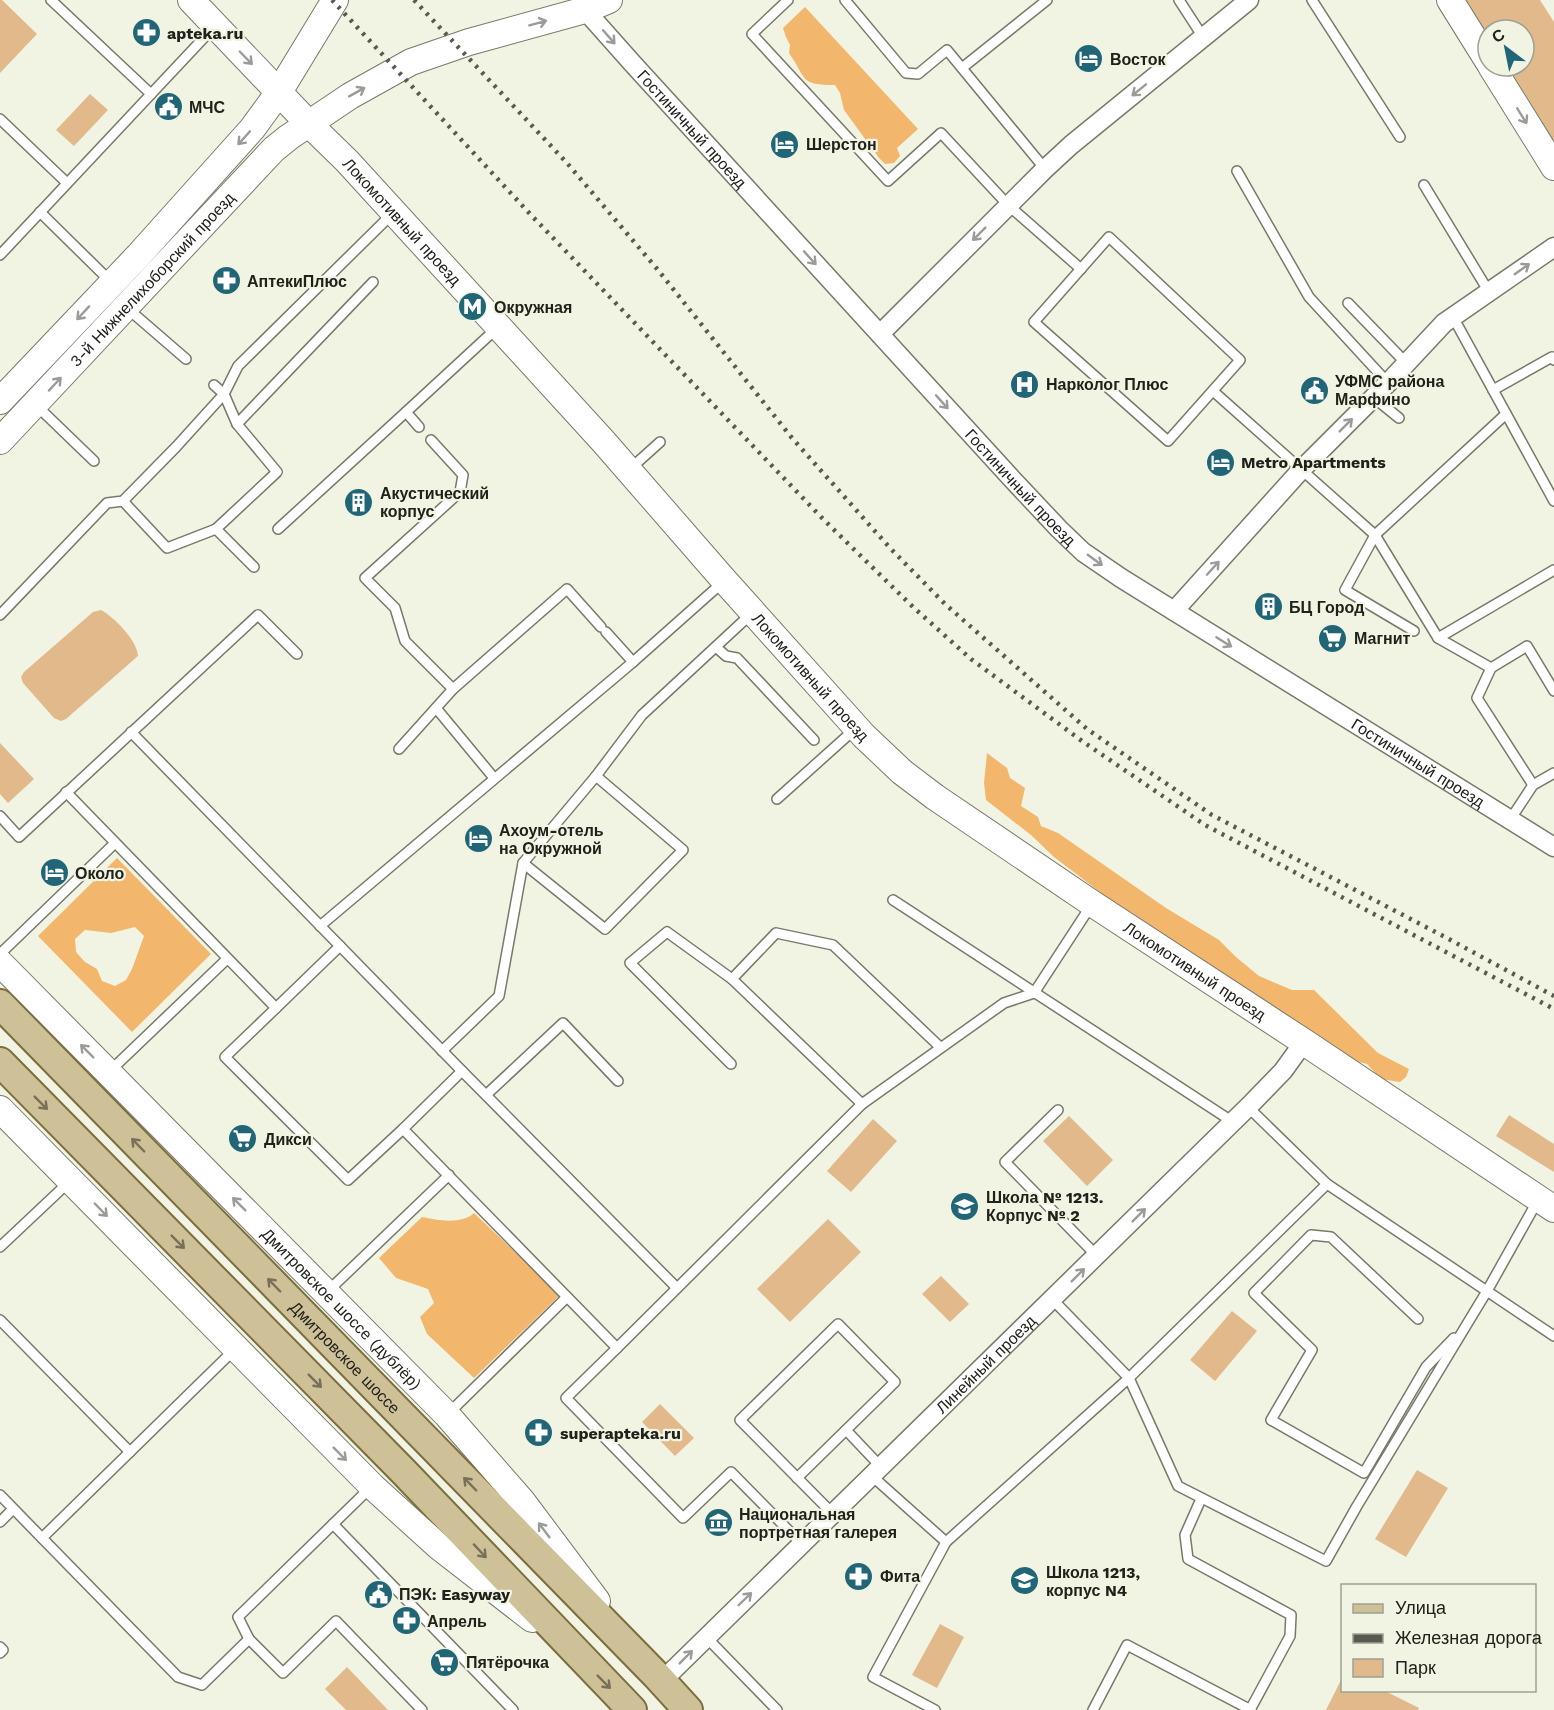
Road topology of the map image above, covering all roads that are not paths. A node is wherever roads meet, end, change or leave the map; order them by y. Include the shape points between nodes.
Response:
1 (51, 0) edge
2 (191, 0) edge
3 (335, 0) edge
4 (609, 0) edge
5 (788, 0) edge
6 (845, 0) edge
7 (1047, 0) edge
8 (1179, 0) edge
9 (1249, 0) edge
10 (1312, 0) edge
11 (1450, 0) edge
12 (585, 10) junction
13 (215, 25) junction
14 (1203, 37) junction
15 (1476, 42) edge
16 (962, 68) junction
17 (1498, 78) edge
18 (279, 92) junction
19 (150, 94) junction
20 (0, 119) edge
21 (308, 123) junction
22 (1400, 137) dead end
23 (1554, 167) edge
24 (1045, 169) junction
25 (1237, 171) dead end
26 (67, 183) junction
27 (1424, 185) dead end
28 (1008, 205) junction
29 (40, 212) junction
30 (393, 213) junction
31 (1554, 247) edge
32 (0, 255) edge
33 (1081, 269) junction
34 (373, 282) dead end
35 (111, 283) junction
36 (1489, 292) junction
37 (1348, 303) dead end
38 (127, 308) junction
39 (1453, 317) junction
40 (498, 327) junction
41 (880, 334) junction
42 (186, 359) dead end
43 (1554, 360) edge
44 (1406, 363) junction
45 (1388, 383) junction
46 (214, 385) dead end
47 (1493, 390) junction
48 (1213, 391) junction
49 (224, 394) junction
50 (1373, 397) junction
51 (0, 401) edge
52 (36, 405) junction
53 (406, 412) junction
54 (1506, 414) junction
55 (1399, 418) dead end
56 (237, 424) junction
57 (419, 427) dead end
58 (431, 440) dead end
59 (0, 441) edge
60 (660, 442) dead end
61 (94, 460) dead end
62 (628, 470) junction
63 (1301, 470) junction
64 (121, 486) dead end
65 (130, 494) junction
66 (123, 501) junction
67 (1554, 501) edge
68 (216, 529) junction
69 (278, 529) dead end
70 (1375, 534) junction
71 (254, 567) dead end
72 (1554, 570) edge
73 (724, 580) junction
74 (1174, 611) junction
75 (753, 612) junction
76 (0, 615) edge
77 (1414, 632) dead end
78 (1438, 638) junction
79 (716, 646) junction
80 (297, 654) dead end
81 (633, 662) junction
82 (1491, 668) junction
83 (453, 689) junction
84 (1554, 691) edge
85 (436, 708) junction
86 (857, 728) junction
87 (131, 732) junction
88 (814, 741) dead end
89 (399, 749) dead end
90 (1554, 773) edge
91 (596, 776) junction
92 (494, 778) junction
93 (1533, 784) junction
94 (66, 792) junction
95 (777, 799) dead end
96 (0, 816) edge
97 (1510, 820) junction
98 (115, 843) junction
99 (1554, 847) edge
100 (523, 863) junction
101 (893, 900) dead end
102 (1092, 904) junction
103 (321, 926) junction
104 (340, 946) junction
105 (0, 954) edge
106 (227, 959) junction
107 (0, 963) edge
108 (732, 979) junction
109 (1034, 993) junction
110 (0, 1004) edge
111 (276, 1008) junction
112 (1304, 1042) junction
113 (940, 1047) junction
114 (442, 1050) junction
115 (0, 1062) edge
116 (731, 1064) dead end
117 (462, 1071) junction
118 (109, 1072) junction
119 (618, 1081) dead end
120 (486, 1095) junction
121 (862, 1104) junction
122 (1248, 1107) junction
123 (0, 1109) edge
124 (1058, 1110) dead end
125 (1233, 1122) junction
126 (403, 1129) junction
127 (448, 1175) junction
128 (71, 1179) junction
129 (1327, 1184) junction
130 (1546, 1204) edge
131 (0, 1247) edge
132 (1097, 1256) junction
133 (677, 1288) junction
134 (1487, 1291) junction
135 (327, 1293) junction
136 (567, 1297) junction
137 (1053, 1300) junction
138 (1418, 1319) dead end
139 (0, 1320) edge
140 (1464, 1328) junction
141 (1554, 1336) edge
142 (236, 1348) junction
143 (617, 1348) junction
144 (1129, 1378) junction
145 (447, 1415) junction
146 (846, 1431) junction
147 (130, 1452) junction
148 (877, 1472) junction
149 (798, 1478) junction
150 (372, 1486) junction
151 (0, 1495) edge
152 (1201, 1499) junction
153 (13, 1509) junction
154 (833, 1514) junction
155 (0, 1522) edge
156 (333, 1524) junction
157 (42, 1538) junction
158 (946, 1542) junction
159 (802, 1544) junction
160 (706, 1637) junction
161 (249, 1639) junction
162 (0, 1647) edge
163 (0, 1653) edge
164 (577, 1654) junction
165 (659, 1679) junction
166 (422, 1710) edge
167 (513, 1710) edge
168 (632, 1710) edge
169 (688, 1710) edge
170 (777, 1710) edge
171 (934, 1710) edge
172 (1093, 1710) edge
173 (1251, 1710) edge

1 - 19 lane
2 - 13 main road, Локомотивный проезд
3 - 18 main road, 3-й Нижнелихоборский проезд
4 - 12 main road, 3-й Нижнелихоборский проезд
5 - 28 lane via 752,34 888,181 941,133
6 - 16 lane via 906,73 918,74 946,50
7 - 16 lane
8 - 14 lane
9 - 14 street
10 - 22 lane
11 - 15 main road
21 -> 12 main road, 3-й Нижнелихоборский проезд via 411,62
12 -> 41 street, Гостиничный проезд
13 -> 18 main road, Локомотивный проезд
13 - 19 lane
14 -> 24 street
16 - 24 lane
17 -> 23 main road
18 - 21 main road, Локомотивный проезд
18 -> 35 main road, 3-й Нижнелихоборский проезд via 252,129
19 - 26 lane
20 - 26 lane
21 - 30 main road, Локомотивный проезд
21 - 38 main road, 3-й Нижнелихоборский проезд via 274,149
24 - 28 street
25 - 45 lane via 1310,297
26 - 29 lane
27 - 36 lane
28 - 33 lane
28 -> 41 street
29 - 32 lane
29 - 35 lane
30 - 40 main road, Локомотивный проезд
30 - 49 lane via 238,366
36 -> 31 street
33 - 48 lane via 1109,237 1240,360
33 - 48 lane via 1034,322 1168,441
34 - 56 lane
35 -> 51 main road, 3-й Нижнелихоборский проезд
36 - 39 street
37 - 44 lane
38 - 42 lane
52 -> 38 main road, 3-й Нижнелихоборский проезд
39 - 44 street
39 - 47 lane
40 - 53 lane
40 - 62 main road, Локомотивный проезд
41 -> 74 street, Гостиничный проезд via 1083,552
43 - 47 lane via 1552,357
44 - 45 street
45 - 50 street
46 - 49 lane
47 - 54 lane
48 - 63 lane
49 - 56 lane
49 - 65 lane
50 - 55 lane
63 -> 50 street
52 - 59 main road, 3-й Нижнелихоборский проезд
52 - 61 lane
53 - 57 lane
53 - 69 lane
54 - 67 lane
54 - 70 lane
56 - 68 lane via 277,472
58 - 83 lane via 463,475 460,492 365,578 395,608 405,641
60 - 62 lane
62 - 73 main road, Локомотивный проезд
63 - 70 lane
74 -> 63 street
64 - 65 lane
65 - 66 lane
66 - 68 lane via 167,548
66 - 76 lane via 107,503
68 - 71 lane
70 - 77 lane via 1345,590
70 - 78 lane
72 - 78 lane
73 - 75 main road, Локомотивный проезд
73 - 81 lane
74 -> 97 street, Гостиничный проезд
75 - 79 lane
75 - 86 main road, Локомотивный проезд
78 - 82 lane
79 - 88 lane via 726,656 737,658
79 - 91 lane via 642,715
80 - 87 lane via 258,615
81 - 83 lane via 567,589
81 - 92 lane
82 - 84 lane via 1527,646
82 - 93 lane via 1477,698
83 - 85 lane
85 - 89 lane
85 - 92 lane
86 - 95 lane
86 - 102 main road, Локомотивный проезд via 902,772 935,797
87 - 94 lane
87 - 103 lane
90 - 93 lane
91 - 100 lane
91 - 100 lane via 683,850 605,929
92 - 103 lane
93 - 97 lane
94 - 96 lane via 19,837
94 - 98 lane
97 - 99 street, Гостиничный проезд
98 - 105 lane
98 - 106 lane
100 - 114 lane via 499,996
101 - 109 lane
102 - 109 lane
102 - 112 main road, Локомотивный проезд
103 - 104 lane
104 - 111 lane
104 - 114 lane
106 - 111 lane
106 - 118 lane
118 -> 107 main road, Дмитровское шоссе (дублёр)
108 - 113 lane via 776,933 833,945
108 - 116 lane via 667,932 630,963
108 - 121 lane
109 - 113 lane via 1004,1003
109 - 125 lane
165 -> 110 main road, Дмитровское шоссе
111 - 126 lane via 225,1057 348,1180
112 - 122 street, Линейный проезд via 1283,1071
112 - 130 main road, Локомотивный проезд
113 - 121 lane
114 - 117 lane
115 -> 164 main road via 403,1470
117 - 120 lane
117 - 126 lane
135 -> 118 main road, Дмитровское шоссе (дублёр)
119 - 120 lane via 563,1023
120 - 133 lane
121 - 133 lane
122 - 125 street, Линейный проезд
122 - 129 lane
123 - 128 main road
124 - 132 lane via 1005,1162
132 -> 125 street, Линейный проезд
126 - 127 lane
127 - 135 lane
127 - 136 lane
128 - 131 lane
128 -> 142 main road
129 - 134 lane
129 - 144 lane
130 - 134 lane
137 -> 132 street, Линейный проезд
133 - 143 lane
134 - 140 lane
134 - 141 lane
135 - 145 main road, Дмитровское шоссе (дублёр)
136 - 143 lane
136 - 145 lane
137 - 144 lane
137 - 148 street, Линейный проезд
138 - 140 lane via 1331,1237 1311,1235 1254,1293 1312,1350 1271,1420 1364,1473 1426,1366
139 - 147 lane
140 - 152 lane via 1326,1561
142 - 147 lane
142 -> 150 main road
143 - 159 lane via 566,1398 683,1518 731,1472
144 - 152 lane via 1178,1486
144 - 158 lane
165 -> 145 main road, Дмитровское шоссе (дублёр) via 522,1501
146 - 148 lane
146 - 149 lane
146 - 149 lane via 895,1383 838,1324 740,1420
147 - 157 lane
148 - 154 street, Линейный проезд
148 - 158 lane
149 - 154 lane
150 - 156 lane
150 - 164 main road via 438,1546
151 - 153 lane
152 - 173 lane via 1185,1534 1188,1559 1291,1614 1290,1636
153 - 155 lane
153 - 157 lane
154 - 159 street, Линейный проезд
156 - 161 lane via 238,1617
156 - 167 lane
157 - 161 lane via 178,1677 202,1685
158 - 171 lane via 873,1677
160 -> 159 street, Линейный проезд
165 -> 160 street, Линейный проезд
160 - 170 lane
161 - 166 lane via 283,1673 336,1621
162 - 163 lane
164 -> 168 main road
165 - 169 main road, Дмитровское шоссе
172 - 173 lane via 1127,1645

